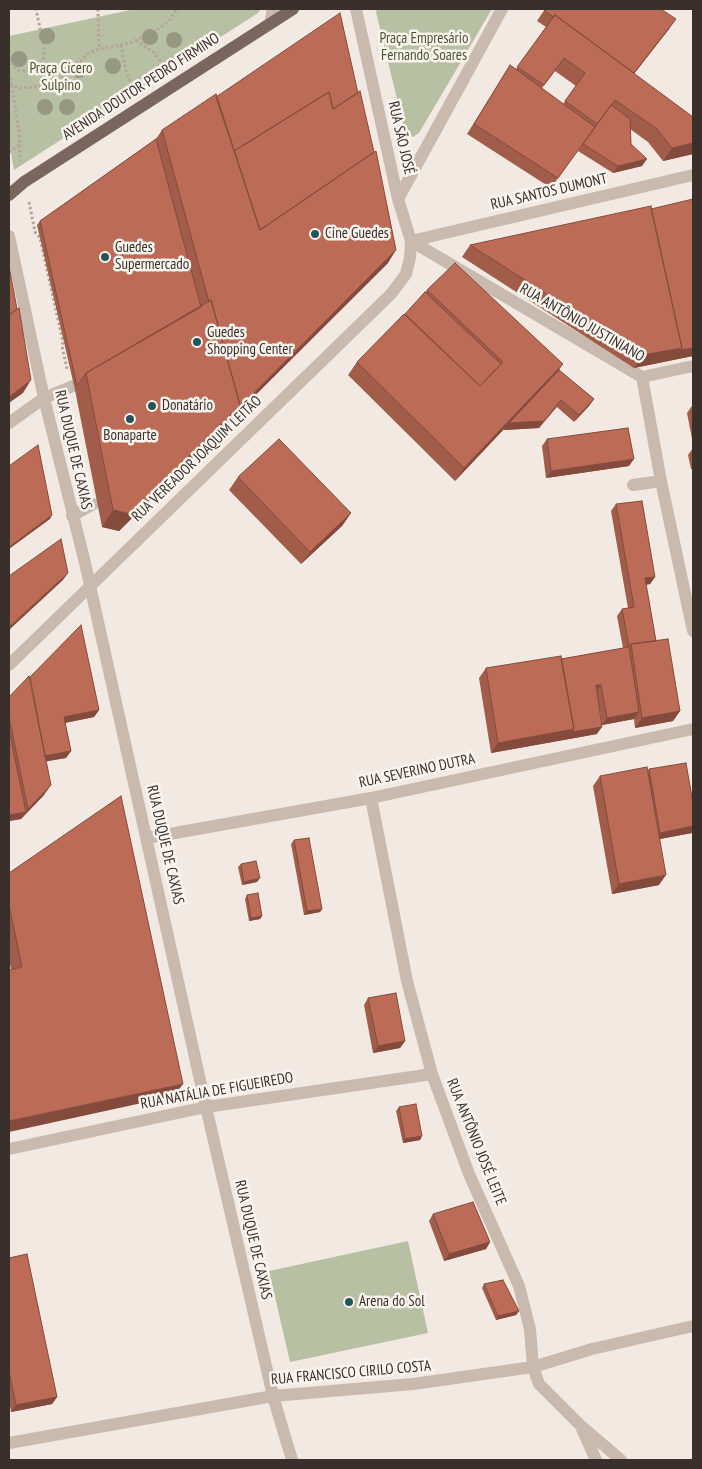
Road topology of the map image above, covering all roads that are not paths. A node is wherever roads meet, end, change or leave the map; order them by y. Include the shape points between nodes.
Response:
1 (273, 9) edge
2 (292, 9) edge
3 (356, 9) edge
4 (502, 9) edge
5 (270, 24) junction
6 (693, 175) edge
7 (9, 195) edge
8 (398, 199) junction
9 (9, 236) edge
10 (411, 241) junction
11 (406, 274) joint
12 (693, 366) edge
13 (642, 377) junction
14 (72, 387) road end
15 (44, 398) junction
16 (9, 423) edge
17 (661, 481) junction
18 (633, 485) dead end
19 (93, 504) dead end
20 (72, 516) junction
21 (90, 586) junction
22 (693, 631) edge
23 (9, 665) edge
24 (693, 729) edge
25 (371, 798) junction
26 (147, 838) junction
27 (432, 1074) junction
28 (206, 1107) junction
29 (9, 1149) edge
30 (693, 1326) edge
31 (533, 1367) junction
32 (273, 1396) junction
33 (580, 1425) junction
34 (9, 1443) edge
35 (292, 1460) edge
36 (596, 1460) edge
37 (621, 1460) edge

1 - 5 street
2 - 5 main road, AVENIDA DOUTOR PEDRO FIRMINO
3 - 8 street, RUA SÃO JOSÉ
4 - 8 street
5 - 7 main road, AVENIDA DOUTOR PEDRO FIRMINO via 24,182
6 - 10 street, RUA SANTOS DUMONT
8 - 10 street, RUA SÃO JOSÉ
9 - 15 street, RUA DUQUE DE CAXIAS
10 - 11 street, RUA SÃO JOSÉ
10 - 13 street, RUA ANTÔNIO JUSTINIANO
11 - 21 street, RUA VEREADOR JOAQUIM LEITÃO via 391,294
12 - 13 street
13 - 17 street, RUA ANTÔNIO JUSTINIANO
14 - 15 street
15 - 16 street
15 - 20 street, RUA DUQUE DE CAXIAS
17 - 18 street
17 - 22 street, RUA ANTÔNIO JUSTINIANO
19 - 20 street
20 - 21 street, RUA DUQUE DE CAXIAS
21 - 23 street, RUA VEREADOR JOAQUIM LEITÃO
21 - 26 street, RUA DUQUE DE CAXIAS
24 - 25 street, RUA SEVERINO DUTRA
25 - 26 street, RUA SEVERINO DUTRA
25 - 27 street, RUA ANTÔNIO JOSÉ LEITE via 408,982
26 - 28 street, RUA DUQUE DE CAXIAS
27 - 28 street, RUA NATÁLIA DE FIGUEIREDO
27 - 31 street, RUA ANTÔNIO JOSÉ LEITE via 469,1174 519,1286 530,1329
28 - 29 street, RUA NATÁLIA DE FIGUEIREDO
28 - 32 street, RUA DUQUE DE CAXIAS
30 - 31 street, RUA FRANCISCO CIRILO COSTA via 592,1349
31 - 32 street, RUA FRANCISCO CIRILO COSTA via 413,1384
31 - 33 street, RUA ANTÔNIO JOSÉ LEITE via 539,1384
32 - 34 street, RUA FRANCISCO CIRILO COSTA
32 - 35 street, RUA DUQUE DE CAXIAS
33 - 36 street
33 - 37 street, RUA ANTÔNIO JOSÉ LEITE

